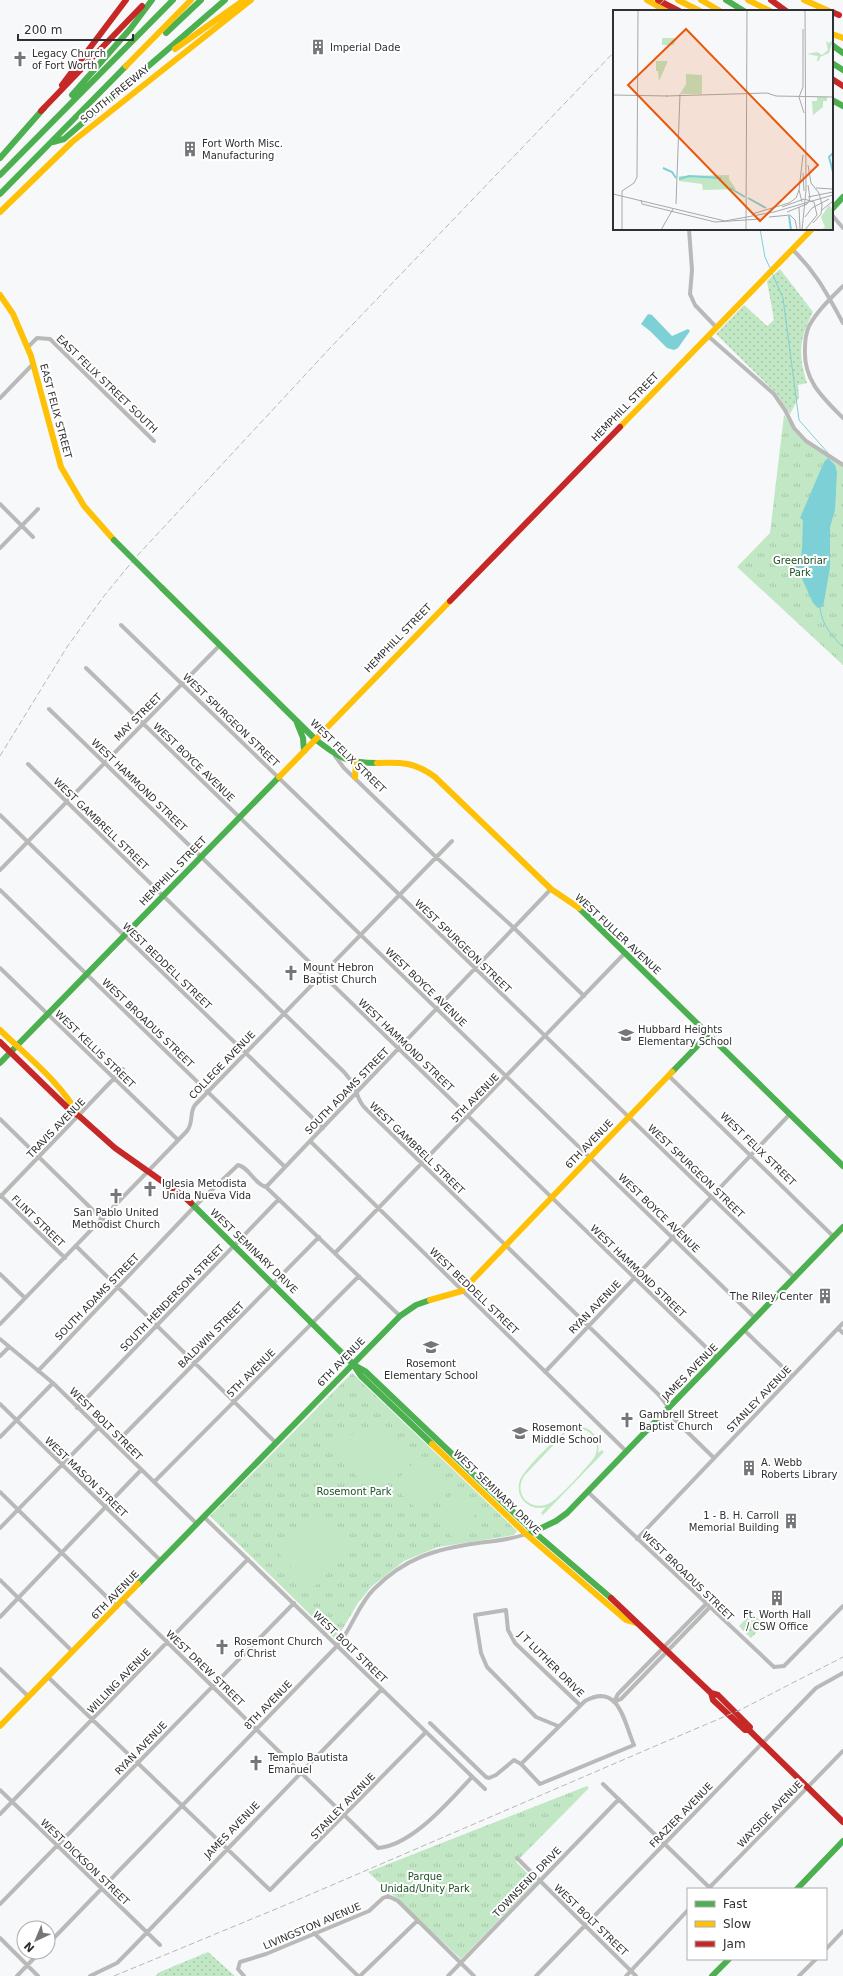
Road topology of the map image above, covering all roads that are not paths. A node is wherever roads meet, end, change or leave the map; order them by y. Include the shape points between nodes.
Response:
1 (126, 0) edge
2 (150, 0) edge
3 (173, 0) edge
4 (191, 0) edge
5 (201, 0) edge
6 (225, 0) edge
7 (244, 0) edge
8 (251, 0) edge
9 (647, 0) edge
10 (658, 0) edge
11 (678, 0) edge
12 (701, 0) edge
13 (726, 0) edge
14 (748, 0) edge
15 (770, 0) edge
16 (804, 0) edge
17 (814, 0) edge
18 (665, 10) edge
19 (677, 10) edge
20 (698, 10) edge
21 (718, 10) edge
22 (742, 10) edge
23 (768, 10) edge
24 (785, 10) edge
25 (829, 10) edge
26 (829, 10) edge
27 (833, 34) edge
28 (843, 38) edge
29 (833, 46) edge
30 (843, 53) edge
31 (133, 59) junction
32 (833, 64) edge
33 (843, 70) edge
34 (833, 80) edge
35 (131, 81) junction
36 (843, 86) edge
37 (833, 101) edge
38 (843, 106) edge
39 (41, 111) junction
40 (51, 123) junction
41 (52, 142) junction
42 (0, 158) edge
43 (0, 175) edge
44 (0, 194) edge
45 (843, 197) edge
46 (833, 208) edge
47 (0, 212) edge
48 (833, 216) edge
49 (843, 228) edge
50 (688, 230) edge
51 (811, 230) edge
52 (792, 249) junction
53 (843, 286) edge
54 (0, 295) edge
55 (830, 299) junction
56 (843, 323) edge
57 (716, 327) junction
58 (708, 336) junction
59 (28, 347) junction
60 (33, 364) junction
61 (0, 398) edge
62 (843, 418) edge
63 (154, 441) dead end
64 (842, 464) edge
65 (0, 504) edge
66 (38, 509) dead end
67 (22, 525) junction
68 (101, 527) joint
69 (33, 536) dead end
70 (0, 548) edge
71 (121, 625) dead end
72 (220, 645) junction
73 (86, 668) dead end
74 (182, 684) junction
75 (49, 709) dead end
76 (296, 720) junction
77 (143, 723) junction
78 (316, 739) junction
79 (304, 751) junction
80 (335, 755) junction
81 (104, 762) junction
82 (356, 763) junction
83 (28, 764) dead end
84 (355, 776) junction
85 (278, 778) junction
86 (66, 801) junction
87 (0, 815) edge
88 (240, 817) junction
89 (452, 841) dead end
90 (27, 842) junction
91 (201, 857) junction
92 (436, 857) junction
93 (0, 870) edge
94 (551, 889) junction
95 (0, 890) edge
96 (163, 896) junction
97 (399, 896) junction
98 (514, 928) junction
99 (361, 935) junction
100 (124, 936) junction
101 (625, 953) junction
102 (0, 968) edge
103 (475, 968) junction
104 (86, 974) junction
105 (322, 975) junction
106 (584, 996) junction
107 (437, 1009) junction
108 (48, 1014) junction
109 (283, 1014) junction
110 (0, 1030) edge
111 (709, 1034) junction
112 (545, 1036) junction
113 (0, 1042) edge
114 (17, 1046) junction
115 (398, 1049) junction
116 (11, 1052) junction
117 (246, 1053) junction
118 (0, 1063) edge
119 (123, 1070) dead end
120 (506, 1076) junction
121 (668, 1076) junction
122 (114, 1079) junction
123 (207, 1092) junction
124 (356, 1093) junction
125 (790, 1114) junction
126 (79, 1116) junction
127 (468, 1116) junction
128 (629, 1117) junction
129 (0, 1119) edge
130 (323, 1128) junction
131 (178, 1140) junction
132 (310, 1141) junction
133 (751, 1155) junction
134 (39, 1157) junction
135 (590, 1158) junction
136 (422, 1164) junction
137 (843, 1166) edge
138 (285, 1168) junction
139 (150, 1171) junction
140 (266, 1187) junction
141 (0, 1196) edge
142 (711, 1197) junction
143 (552, 1198) junction
144 (279, 1199) junction
145 (194, 1207) junction
146 (378, 1209) junction
147 (102, 1220) junction
148 (843, 1227) edge
149 (834, 1237) junction
150 (319, 1238) junction
151 (672, 1238) junction
152 (234, 1245) junction
153 (76, 1246) junction
154 (505, 1246) junction
155 (335, 1253) junction
156 (65, 1258) junction
157 (0, 1274) edge
158 (359, 1276) junction
159 (634, 1278) junction
160 (795, 1278) junction
161 (273, 1284) junction
162 (118, 1287) junction
163 (462, 1291) junction
164 (25, 1298) junction
165 (400, 1316) junction
166 (756, 1318) junction
167 (312, 1322) junction
168 (843, 1323) edge
169 (0, 1324) edge
170 (157, 1326) junction
171 (588, 1326) junction
172 (838, 1328) junction
173 (744, 1330) junction
174 (843, 1333) edge
175 (0, 1339) edge
176 (9, 1347) junction
177 (0, 1356) edge
178 (717, 1358) junction
179 (195, 1363) junction
180 (353, 1364) junction
181 (38, 1371) junction
182 (545, 1372) junction
183 (792, 1376) junction
184 (53, 1383) junction
185 (234, 1401) junction
186 (0, 1404) edge
187 (77, 1408) junction
188 (669, 1409) junction
189 (16, 1420) junction
190 (420, 1424) junction
191 (98, 1428) junction
192 (416, 1429) junction
193 (0, 1437) edge
194 (276, 1443) junction
195 (115, 1444) junction
196 (627, 1452) junction
197 (714, 1458) junction
198 (62, 1464) junction
199 (141, 1470) junction
200 (154, 1482) junction
201 (486, 1486) junction
202 (0, 1492) edge
203 (481, 1492) junction
204 (588, 1492) junction
205 (105, 1506) junction
206 (18, 1510) junction
207 (204, 1517) junction
208 (197, 1524) junction
209 (0, 1528) edge
210 (534, 1532) junction
211 (526, 1534) junction
212 (637, 1539) junction
213 (62, 1553) junction
214 (248, 1559) junction
215 (162, 1561) junction
216 (0, 1580) edge
217 (18, 1598) junction
218 (124, 1600) junction
219 (294, 1603) junction
220 (706, 1604) junction
221 (843, 1606) edge
222 (117, 1607) junction
223 (710, 1608) junction
224 (0, 1617) edge
225 (636, 1623) junction
226 (167, 1643) junction
227 (337, 1646) junction
228 (666, 1649) junction
229 (73, 1652) junction
230 (645, 1667) junction
231 (0, 1668) edge
232 (649, 1670) junction
233 (843, 1673) edge
234 (48, 1677) junction
235 (212, 1686) junction
236 (382, 1689) junction
237 (29, 1697) junction
238 (614, 1702) junction
239 (580, 1705) junction
240 (92, 1719) junction
241 (430, 1723) dead end
242 (0, 1726) edge
243 (558, 1726) junction
244 (256, 1729) junction
245 (426, 1732) junction
246 (762, 1743) junction
247 (843, 1751) edge
248 (138, 1763) junction
249 (521, 1764) junction
250 (301, 1773) junction
251 (472, 1778) junction
252 (603, 1784) dead end
253 (808, 1788) junction
254 (484, 1789) dead end
255 (0, 1790) edge
256 (619, 1799) junction
257 (12, 1802) junction
258 (182, 1805) junction
259 (0, 1814) edge
260 (345, 1816) junction
261 (843, 1822) edge
262 (843, 1841) edge
263 (664, 1844) junction
264 (57, 1846) junction
265 (227, 1849) junction
266 (517, 1858) dead end
267 (540, 1881) junction
268 (709, 1888) edge
269 (711, 1888) edge
270 (798, 1888) edge
271 (101, 1889) junction
272 (0, 1904) edge
273 (687, 1911) edge
274 (417, 1921) junction
275 (585, 1925) junction
276 (843, 1931) edge
277 (147, 1933) junction
278 (314, 1933) junction
279 (56, 1936) edge
280 (0, 1938) edge
281 (160, 1945) dead end
282 (827, 1948) edge
283 (32, 1960) edge
284 (728, 1960) edge
285 (815, 1960) edge
286 (460, 1963) junction
287 (27, 1965) junction
288 (631, 1971) junction
289 (17, 1976) edge
290 (38, 1976) edge
291 (90, 1976) edge
292 (244, 1976) edge
293 (359, 1976) edge
294 (448, 1976) edge
295 (474, 1976) edge
296 (536, 1976) edge
297 (626, 1976) edge
298 (636, 1976) edge
299 (712, 1976) edge
300 (799, 1976) edge

1 - 39 main road
2 - 39 main road
2 - 40 main road via 102,62 58,110
3 - 40 main road, SOUTH FREEWAY
4 - 31 main road, SOUTH FREEWAY
5 - 31 main road via 141,57
6 - 35 main road
7 - 35 main road
8 - 47 main road, SOUTH FREEWAY via 72,142
9 - 18 main road
10 - 19 main road
11 - 20 main road
12 - 21 main road
13 - 22 main road
14 - 23 main road
15 - 24 main road
16 - 25 main road
17 - 26 main road
27 - 28 main road
29 - 30 main road
31 - 41 main road, SOUTH FREEWAY
32 - 33 main road
34 - 36 main road
35 - 41 main road via 64,139
37 - 38 main road
39 - 42 main road
40 - 43 main road, SOUTH FREEWAY
41 - 44 main road, SOUTH FREEWAY
45 - 46 main road
48 - 49 street
50 - 57 street via 692,270 690,294 695,305
51 - 52 main road, HEMPHILL STREET
52 - 55 street via 810,266
52 - 57 main road, HEMPHILL STREET
53 - 55 street
54 - 59 main road, EAST FELIX STREET via 16,319
55 - 56 street
55 - 62 street via 808,327 804,354 807,374 813,386
57 - 58 main road, HEMPHILL STREET
58 - 64 street via 774,394 794,428 806,441
58 - 78 main road, HEMPHILL STREET
59 - 60 main road, EAST FELIX STREET
59 - 63 street, EAST FELIX STREET SOUTH via 37,338 50,339
60 - 61 street
60 - 68 main road, EAST FELIX STREET via 61,467 82,503
65 - 67 street
66 - 67 street
67 - 69 street
67 - 70 street
68 - 72 main road, WEST FELIX STREET, bridge
71 - 74 street, WEST SPURGEON STREET
72 - 74 street, MAY STREET
72 - 76 main road, WEST FELIX STREET
73 - 77 street, WEST BOYCE AVENUE
74 - 77 street, MAY STREET
74 - 85 street, WEST SPURGEON STREET
75 - 81 street, WEST HAMMOND STREET
76 - 78 main road, WEST FELIX STREET
76 - 79 main road via 303,738
77 - 81 street, MAY STREET
77 - 88 street, WEST BOYCE AVENUE
78 - 79 main road, HEMPHILL STREET
78 - 80 main road, WEST FELIX STREET
79 - 85 main road, HEMPHILL STREET
80 - 82 main road, WEST FULLER AVENUE
80 - 84 street, WEST FELIX STREET via 344,768
81 - 86 street, MAY STREET
81 - 91 street, WEST HAMMOND STREET
82 - 84 main road
82 - 94 main road, WEST FULLER AVENUE via 399,761 423,768
83 - 86 street, WEST GAMBRELL STREET
84 - 92 street, WEST FELIX STREET
85 - 88 main road, HEMPHILL STREET
85 - 97 street, WEST SPURGEON STREET
86 - 90 street, MAY STREET
86 - 96 street, WEST GAMBRELL STREET
87 - 90 street, WEST BEDDELL STREET
88 - 91 main road, HEMPHILL STREET
88 - 99 street, WEST BOYCE AVENUE
89 - 92 street, COLLEGE AVENUE
90 - 93 street, MAY STREET
90 - 100 street, WEST BEDDELL STREET
91 - 96 main road, HEMPHILL STREET
91 - 105 street, WEST HAMMOND STREET
92 - 97 street, COLLEGE AVENUE
92 - 98 street, WEST FELIX STREET
94 - 98 street, SOUTH ADAMS STREET
94 - 101 main road, WEST FULLER AVENUE via 580,909
95 - 104 street, WEST BROADUS STREET
96 - 100 main road, HEMPHILL STREET
96 - 109 street, WEST GAMBRELL STREET
97 - 99 street, COLLEGE AVENUE
97 - 103 street, WEST SPURGEON STREET
98 - 103 street, SOUTH ADAMS STREET
98 - 106 street, WEST FELIX STREET
99 - 105 street, COLLEGE AVENUE
99 - 107 street, WEST BOYCE AVENUE
100 - 104 main road, HEMPHILL STREET
100 - 117 street, WEST BEDDELL STREET
101 - 106 street, 5TH AVENUE
101 - 111 main road, WEST FULLER AVENUE
102 - 108 street, WEST KELLIS STREET
103 - 107 street, SOUTH ADAMS STREET
103 - 112 street, WEST SPURGEON STREET
104 - 108 main road, HEMPHILL STREET
104 - 123 street, WEST BROADUS STREET
105 - 109 street, COLLEGE AVENUE
105 - 115 street, WEST HAMMOND STREET
106 - 112 street, 5TH AVENUE
107 - 115 street, SOUTH ADAMS STREET
107 - 120 street, WEST BOYCE AVENUE
108 - 114 main road, HEMPHILL STREET
108 - 122 street, WEST KELLIS STREET
109 - 117 street, COLLEGE AVENUE
109 - 124 street, WEST GAMBRELL STREET via 352,1081
110 - 114 main road, WEST SEMINARY DRIVE
111 - 121 main road, 6TH AVENUE
111 - 125 main road, WEST FULLER AVENUE
112 - 120 street, 5TH AVENUE
112 - 128 street, WEST SPURGEON STREET
113 - 116 main road, WEST SEMINARY DRIVE
114 - 116 main road, HEMPHILL STREET
114 - 126 main road, WEST SEMINARY DRIVE via 77,1109
115 - 124 street, SOUTH ADAMS STREET
115 - 127 street, WEST HAMMOND STREET
116 - 118 main road, HEMPHILL STREET
116 - 126 main road, WEST SEMINARY DRIVE
117 - 123 street, COLLEGE AVENUE
117 - 130 street, WEST BEDDELL STREET
119 - 122 street, TRAVIS AVENUE
120 - 127 street, 5TH AVENUE
120 - 135 street, WEST BOYCE AVENUE
121 - 128 main road, 6TH AVENUE
121 - 133 street, WEST FELIX STREET
122 - 126 street, TRAVIS AVENUE
122 - 131 street, WEST KELLIS STREET
123 - 131 street, COLLEGE AVENUE via 191,1110 190,1127
123 - 138 street, WEST BROADUS STREET
124 - 130 street, SOUTH ADAMS STREET
124 - 136 street, WEST GAMBRELL STREET via 358,1101
125 - 133 street, RYAN AVENUE
125 - 137 main road, WEST FULLER AVENUE
126 - 134 street, TRAVIS AVENUE
126 - 139 main road, WEST SEMINARY DRIVE via 110,1144
127 - 136 street, 5TH AVENUE
127 - 143 street, WEST HAMMOND STREET
128 - 135 main road, 6TH AVENUE
128 - 142 street, WEST SPURGEON STREET
129 - 134 street
130 - 132 street, SOUTH ADAMS STREET
131 - 139 street, COLLEGE AVENUE
132 - 138 street, SOUTH ADAMS STREET
132 - 146 street, WEST BEDDELL STREET
133 - 142 street, RYAN AVENUE
133 - 149 street, WEST FELIX STREET
134 - 141 street, TRAVIS AVENUE
134 - 147 street
135 - 143 main road, 6TH AVENUE
135 - 151 street, WEST BOYCE AVENUE
136 - 146 street, 5TH AVENUE
136 - 154 street, WEST GAMBRELL STREET
138 - 140 street, SOUTH ADAMS STREET
139 - 145 main road, WEST SEMINARY DRIVE
139 - 147 street, COLLEGE AVENUE
140 - 144 street
140 - 145 street, SOUTH ADAMS STREET via 258,1183 240,1165 234,1166
141 - 156 street, FLINT STREET
142 - 151 street, RYAN AVENUE
142 - 160 street, WEST SPURGEON STREET
143 - 154 main road, 6TH AVENUE
143 - 159 street, WEST HAMMOND STREET
144 - 150 street
144 - 152 street, SOUTH HENDERSON STREET
145 - 152 main road, WEST SEMINARY DRIVE
145 - 162 street, SOUTH ADAMS STREET
146 - 155 street, 5TH AVENUE
146 - 163 street, WEST BEDDELL STREET
147 - 153 street, COLLEGE AVENUE
148 - 149 main road, JAMES AVENUE
149 - 160 main road, JAMES AVENUE
150 - 155 street
150 - 161 street, BALDWIN STREET
151 - 159 street, RYAN AVENUE
151 - 166 street, WEST BOYCE AVENUE
152 - 161 main road, WEST SEMINARY DRIVE
152 - 170 street, SOUTH HENDERSON STREET
153 - 156 street, COLLEGE AVENUE
153 - 162 street, FLINT STREET
154 - 163 main road, 6TH AVENUE
154 - 171 street, WEST GAMBRELL STREET
155 - 158 street
156 - 164 street, COLLEGE AVENUE
157 - 164 street
158 - 165 street
158 - 167 street, 5TH AVENUE
159 - 171 street, RYAN AVENUE
159 - 178 street, WEST HAMMOND STREET
160 - 166 main road, JAMES AVENUE
161 - 167 main road, WEST SEMINARY DRIVE
161 - 179 street, BALDWIN STREET
162 - 170 street, FLINT STREET
162 - 181 street, SOUTH ADAMS STREET
163 - 165 main road, 6TH AVENUE via 421,1302
163 - 182 street, WEST BEDDELL STREET
164 - 169 street, COLLEGE AVENUE
165 - 180 main road, 6TH AVENUE
166 - 173 main road, JAMES AVENUE
167 - 180 main road, WEST SEMINARY DRIVE
167 - 185 street, 5TH AVENUE
168 - 172 street, STANLEY AVENUE
170 - 179 street, FLINT STREET
170 - 187 street, SOUTH HENDERSON STREET
171 - 182 street, RYAN AVENUE
171 - 188 street, WEST GAMBRELL STREET via 659,1395
172 - 174 street
172 - 183 street, STANLEY AVENUE
173 - 178 main road, JAMES AVENUE
173 - 183 street
175 - 176 street, WEST BOLT STREET
176 - 177 street
176 - 181 street, WEST BOLT STREET
178 - 188 main road, JAMES AVENUE
179 - 185 street, FLINT STREET
179 - 195 street, BALDWIN STREET
180 - 190 main road, WEST SEMINARY DRIVE via 365,1371
180 - 192 main road, WEST SEMINARY DRIVE via 361,1376
180 - 194 main road, 6TH AVENUE
181 - 184 street, WEST BOLT STREET
182 - 196 street, WEST BEDDELL STREET
183 - 197 street, STANLEY AVENUE
184 - 187 street, WEST BOLT STREET
184 - 189 street
185 - 194 street, FLINT STREET
185 - 200 street, 5TH AVENUE
186 - 189 street, WEST MASON STREET
187 - 191 street, WEST BOLT STREET
188 - 196 main road, JAMES AVENUE
188 - 197 street, WEST GAMBRELL STREET via 675,1420
189 - 193 street
189 - 198 street, WEST MASON STREET
190 - 192 main road
190 - 201 main road, WEST SEMINARY DRIVE
191 - 195 street, WEST BOLT STREET
191 - 198 street
192 - 203 main road, WEST SEMINARY DRIVE
194 - 207 main road, 6TH AVENUE
195 - 199 street, WEST BOLT STREET
196 - 204 main road, JAMES AVENUE
197 - 212 street, STANLEY AVENUE
198 - 205 street, WEST MASON STREET
198 - 206 street
199 - 200 street, WEST BOLT STREET
199 - 205 street
200 - 208 street, WEST BOLT STREET
201 - 203 main road
201 - 210 main road, WEST SEMINARY DRIVE
202 - 206 street
203 - 211 main road, WEST SEMINARY DRIVE
204 - 210 main road, JAMES AVENUE via 556,1521
204 - 212 street, WEST BROADUS STREET
205 - 213 street
205 - 215 street, WEST MASON STREET
206 - 209 street
206 - 213 street
207 - 208 main road, 6TH AVENUE
207 - 214 street, WEST BOLT STREET
208 - 215 main road, 6TH AVENUE
210 - 211 main road, JAMES AVENUE
210 - 225 main road, WEST SEMINARY DRIVE via 630,1614
211 - 225 main road, WEST SEMINARY DRIVE via 626,1620
211 - 227 street, 8TH AVENUE via 505,1540 442,1549 409,1561 373,1590 356,1611
212 - 220 street, WEST BROADUS STREET
213 - 217 street
213 - 222 street
214 - 219 street, WEST BOLT STREET
214 - 226 street, WILLING AVENUE
215 - 218 main road, 6TH AVENUE
216 - 217 street
217 - 224 street
217 - 229 street
218 - 222 main road, 6TH AVENUE
218 - 226 street, WEST DREW STREET
219 - 227 street, WEST BOLT STREET
219 - 235 street, RYAN AVENUE
220 - 223 street, WEST BROADUS STREET
220 - 228 street
221 - 223 street, WEST BROADUS STREET via 784,1666 778,1668 771,1666
222 - 229 main road, 6TH AVENUE
223 - 228 street
225 - 228 main road, WEST SEMINARY DRIVE
226 - 235 street, WEST DREW STREET
226 - 240 street, WILLING AVENUE
227 - 236 street, WEST BOLT STREET
227 - 244 street, 8TH AVENUE
228 - 230 street
228 - 232 street
228 - 246 main road, WEST SEMINARY DRIVE via 711,1693 718,1695 750,1726 749,1730
229 - 234 main road, 6TH AVENUE
230 - 232 street
230 - 238 street via 618,1694
231 - 237 street
232 - 238 street via 621,1699
233 - 246 street, FRAZIER AVENUE via 816,1688
234 - 237 main road, 6TH AVENUE
234 - 240 street
235 - 244 street, WEST DREW STREET
235 - 248 street, RYAN AVENUE
236 - 245 street, WEST BOLT STREET
236 - 250 street, JAMES AVENUE
237 - 242 main road, 6TH AVENUE
238 - 239 street via 607,1697 596,1696
238 - 249 street via 622,1710 634,1745 540,1784
239 - 243 street
239 - 243 street, J T LUTHER DRIVE via 515,1643 508,1630 506,1610 475,1615 481,1653 487,1667 536,1717
240 - 248 street
240 - 257 street, WILLING AVENUE
241 - 249 street via 489,1778 511,1761
243 - 249 street
244 - 250 street, WEST DREW STREET
244 - 258 street, 8TH AVENUE
245 - 251 street, WEST BOLT STREET
245 - 260 street, STANLEY AVENUE
246 - 253 main road, WEST SEMINARY DRIVE
246 - 263 street, FRAZIER AVENUE
247 - 253 street, WAYSIDE AVENUE
248 - 258 street
248 - 264 street, RYAN AVENUE
250 - 260 street, WEST DREW STREET
250 - 265 street, JAMES AVENUE
251 - 254 street, WEST BOLT STREET
251 - 260 street, WEST DREW STREET via 417,1832 378,1848
252 - 256 street
253 - 261 main road, WEST SEMINARY DRIVE
253 - 269 street, WAYSIDE AVENUE
255 - 257 street, WEST DICKSON STREET
256 - 263 street
256 - 267 street, TOWNSEND DRIVE
257 - 259 street, WILLING AVENUE
257 - 264 street, WEST DICKSON STREET
258 - 265 street
258 - 271 street, 8TH AVENUE
260 - 265 street, STANLEY AVENUE via 270,1890
262 - 270 main road
263 - 268 street
263 - 275 street, FRAZIER AVENUE
264 - 271 street, WEST DICKSON STREET
264 - 272 street, RYAN AVENUE
265 - 277 street, JAMES AVENUE
266 - 267 street, WEST BOLT STREET
267 - 275 street, WEST BOLT STREET
267 - 286 street, TOWNSEND DRIVE
271 - 277 street, WEST DICKSON STREET
271 - 279 street, 8TH AVENUE
273 - 288 street
274 - 278 street, LIVINGSTON AVENUE via 398,1900 388,1896 369,1911
274 - 286 street
274 - 293 street
275 - 288 street, WEST BOLT STREET
275 - 296 street, FRAZIER AVENUE
276 - 282 street
277 - 281 street, WEST DICKSON STREET
277 - 291 street, JAMES AVENUE via 118,1962
278 - 292 street, LIVINGSTON AVENUE via 266,1954 240,1962 238,1969
278 - 293 street
280 - 287 street
283 - 287 street
284 - 299 main road
285 - 300 street
286 - 294 street, TOWNSEND DRIVE
286 - 295 street
287 - 289 street
287 - 290 street
288 - 297 street
288 - 298 street, WEST BOLT STREET

